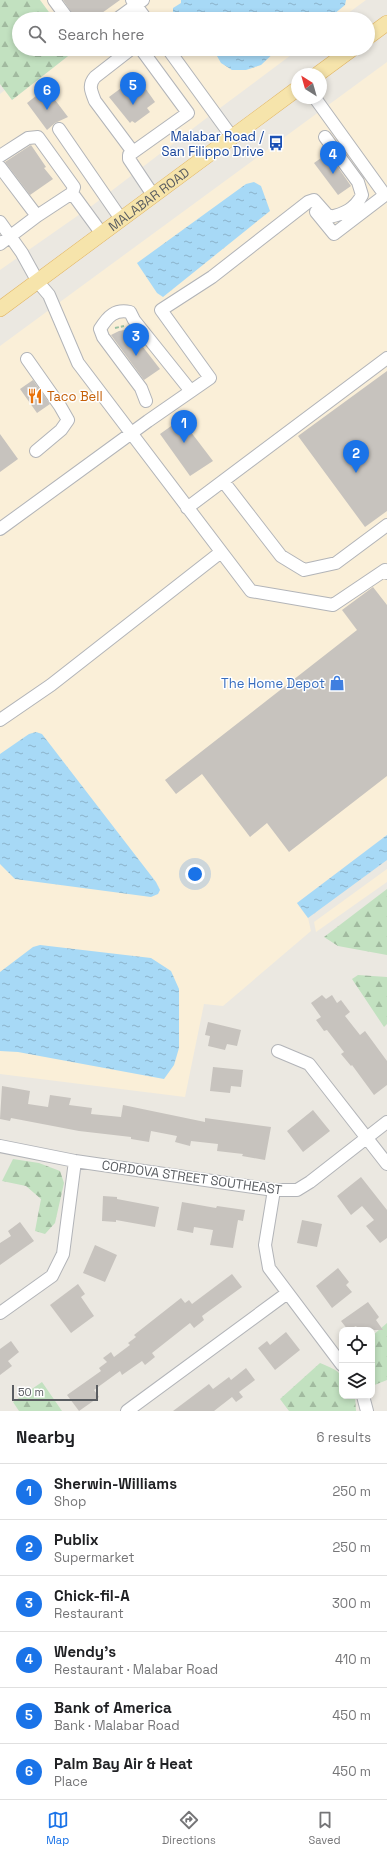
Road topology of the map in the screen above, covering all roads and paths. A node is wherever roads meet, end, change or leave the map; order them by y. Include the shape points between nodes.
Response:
1 (54, 0) edge
2 (137, 2) edge
3 (63, 12) edge
4 (125, 12) edge
5 (142, 12) edge
6 (387, 23) edge
7 (375, 32) edge
8 (122, 56) edge
9 (146, 56) edge
10 (173, 56) edge
11 (342, 56) edge
12 (326, 68) edge
13 (291, 94) edge
14 (319, 104) edge
15 (59, 129) dead end
16 (232, 137) junction
17 (326, 138) dead end
18 (131, 153) junction
19 (0, 156) edge
20 (0, 167) edge
21 (383, 189) edge
22 (72, 193) junction
23 (153, 195) junction
24 (308, 202) junction
25 (37, 216) junction
26 (121, 219) junction
27 (0, 222) edge
28 (102, 234) junction
29 (10, 236) junction
30 (0, 244) edge
31 (38, 282) junction
32 (0, 309) edge
33 (387, 358) edge
34 (27, 359) dead end
35 (190, 390) junction
36 (146, 401) dead end
37 (130, 433) junction
38 (36, 451) dead end
39 (223, 481) junction
40 (187, 508) junction
41 (387, 526) edge
42 (0, 529) edge
43 (222, 552) junction
44 (387, 573) edge
45 (0, 720) edge
46 (278, 1051) dead end
47 (387, 1122) edge
48 (366, 1138) junction
49 (0, 1146) edge
50 (75, 1161) junction
51 (387, 1164) edge
52 (274, 1190) junction
53 (286, 1294) junction
54 (0, 1313) edge
55 (340, 1363) edge
56 (364, 1399) edge
57 (127, 1411) edge
58 (366, 1411) edge

1 - 3 street
2 - 4 street
2 - 5 street
6 - 7 main road
8 - 18 street via 95,77 91,83 91,91 95,101
9 - 18 street via 188,113
10 - 16 street
11 - 12 main road
13 - 16 main road, MALABAR ROAD
14 - 21 street
15 - 26 street
16 - 23 main road, MALABAR ROAD
17 - 24 street via 358,182 362,195 358,204 342,215 329,216 314,200
18 - 23 street via 129,159
19 - 22 street via 28,138 38,137 68,177 74,187
20 - 25 street
21 - 24 street via 334,234
22 - 25 street
22 - 28 street
23 - 26 main road, MALABAR ROAD
24 - 35 street via 212,277 161,310 210,378
25 - 29 street
26 - 28 main road, MALABAR ROAD
27 - 29 street
28 - 31 main road, MALABAR ROAD
29 - 30 street
29 - 31 street
31 - 32 main road, MALABAR ROAD
31 - 37 street via 49,295 78,363
33 - 39 street
34 - 38 street via 68,420 61,430
35 - 36 street via 134,320 106,319 100,329 103,337 141,388
35 - 37 street
37 - 40 street
37 - 42 street
39 - 40 street
39 - 41 street via 280,556 304,570 336,563
40 - 43 street
43 - 44 street via 251,591 333,605 385,570
43 - 45 street via 51,685
46 - 48 street via 309,1064
47 - 48 street, CORDOVA STREET SOUTHEAST
48 - 51 street
48 - 52 street, CORDOVA STREET SOUTHEAST via 297,1190
49 - 50 street, CORDOVA STREET SOUTHEAST
50 - 52 street, CORDOVA STREET SOUTHEAST
50 - 54 street via 63,1254 52,1276
52 - 53 street via 265,1245 269,1268
53 - 55 street
53 - 57 street
56 - 58 street

